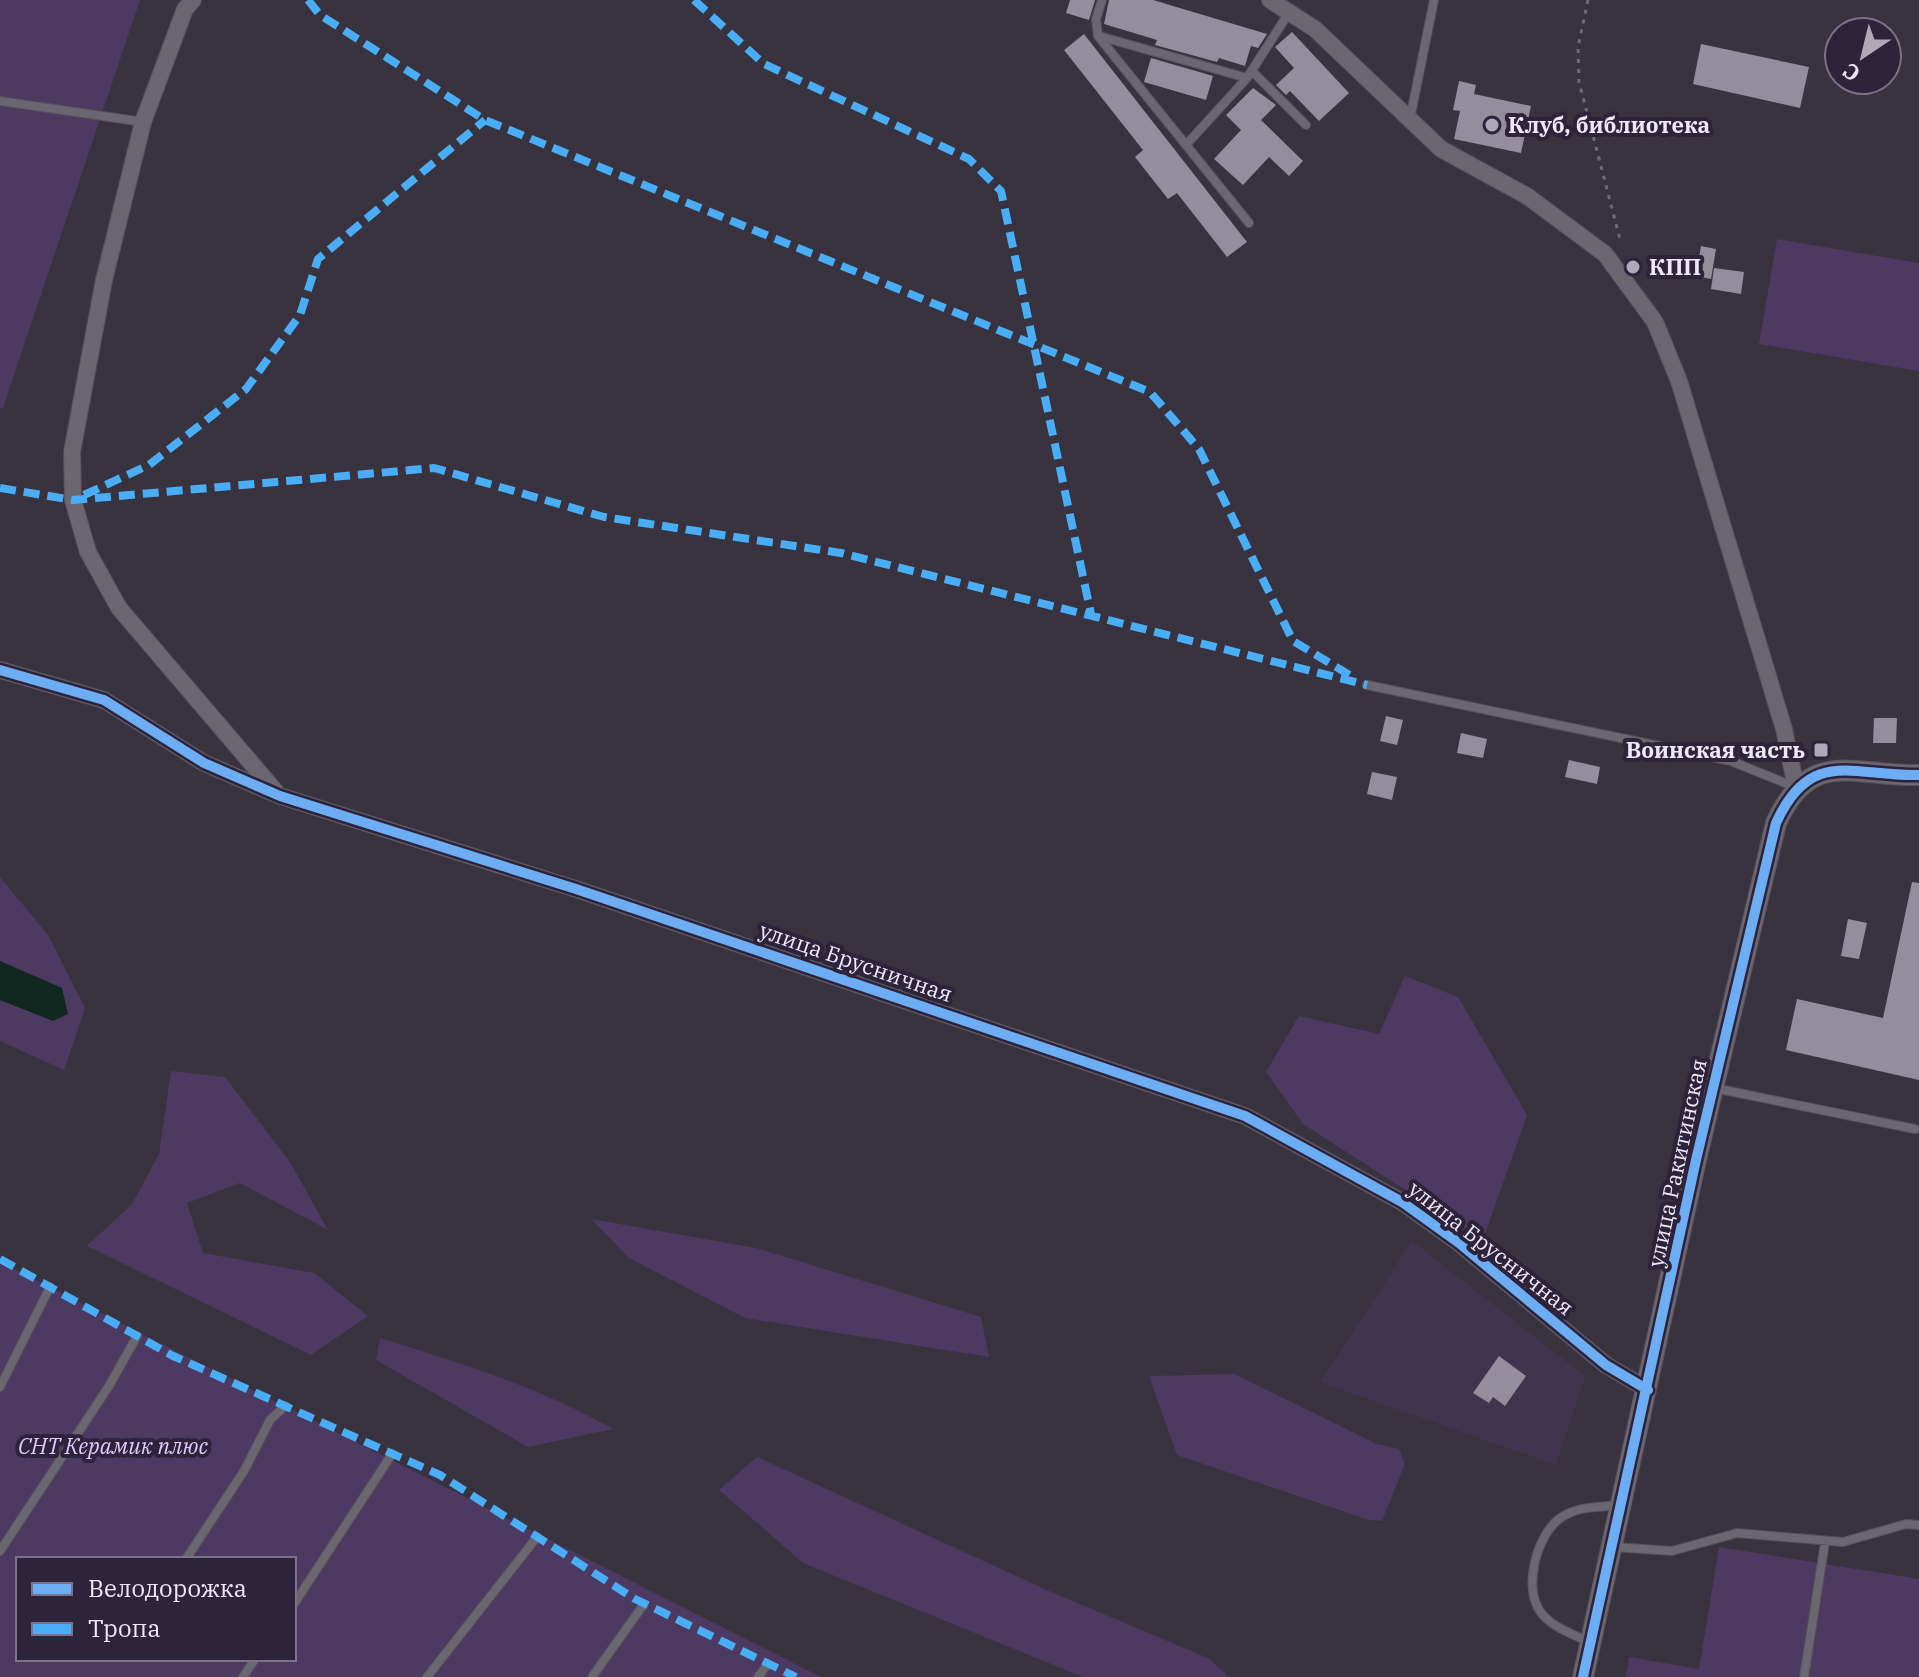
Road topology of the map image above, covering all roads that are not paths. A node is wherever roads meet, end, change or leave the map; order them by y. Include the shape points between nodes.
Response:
1 (193, 0) edge
2 (1102, 0) edge
3 (1270, 0) edge
4 (1434, 0) edge
5 (1291, 11) junction
6 (1098, 36) junction
7 (1250, 75) junction
8 (0, 101) edge
9 (1410, 120) junction
10 (143, 122) junction
11 (1306, 125) dead end
12 (1186, 145) junction
13 (1249, 223) dead end
14 (0, 670) edge
15 (1367, 685) dead end
16 (1919, 775) edge
17 (1796, 787) junction
18 (280, 796) junction
19 (1713, 1088) junction
20 (1915, 1129) dead end
21 (50, 1287) dead end
22 (137, 1336) dead end
23 (0, 1387) edge
24 (1648, 1390) junction
25 (285, 1406) dead end
26 (392, 1454) dead end
27 (1622, 1505) junction
28 (1919, 1525) edge
29 (537, 1537) dead end
30 (1825, 1542) junction
31 (1613, 1547) junction
32 (0, 1551) edge
33 (187, 1557) edge
34 (296, 1601) edge
35 (644, 1604) dead end
36 (1591, 1643) junction
37 (768, 1664) dead end
38 (427, 1677) edge
39 (592, 1677) edge
40 (758, 1677) edge
41 (1583, 1677) edge
42 (1804, 1677) edge

1 - 10 street
2 - 6 lane
3 - 5 street
4 - 9 lane
5 - 7 lane
5 - 9 street
6 - 7 lane
6 - 12 lane
7 - 11 lane
7 - 12 lane
8 - 10 lane
9 - 17 street via 1441,149 1527,196 1605,254 1655,322 1679,381 1784,729
10 - 18 street via 104,280 72,452 73,500 88,552 119,608
12 - 13 lane
14 - 18 street, улица Брусничная via 104,700 204,763
15 - 17 lane via 1731,761
16 - 17 street via 1836,770
17 - 19 street, улица Ракитинская via 1776,823
18 - 24 street, улица Брусничная via 576,889 1245,1116 1402,1202 1606,1365
19 - 20 lane
19 - 24 street, улица Ракитинская
21 - 23 lane
22 - 32 lane
24 - 27 street, улица Ракитинская
25 - 33 lane via 270,1420 244,1471
26 - 34 lane
27 - 31 street, улица Ракитинская
27 - 36 lane via 1580,1509 1558,1520 1543,1541 1532,1577 1532,1596 1543,1615
28 - 30 lane
29 - 38 lane
30 - 31 lane via 1737,1533 1672,1551
30 - 42 lane
31 - 36 street, улица Ракитинская
35 - 39 lane
36 - 41 street, улица Ракитинская
37 - 40 lane

